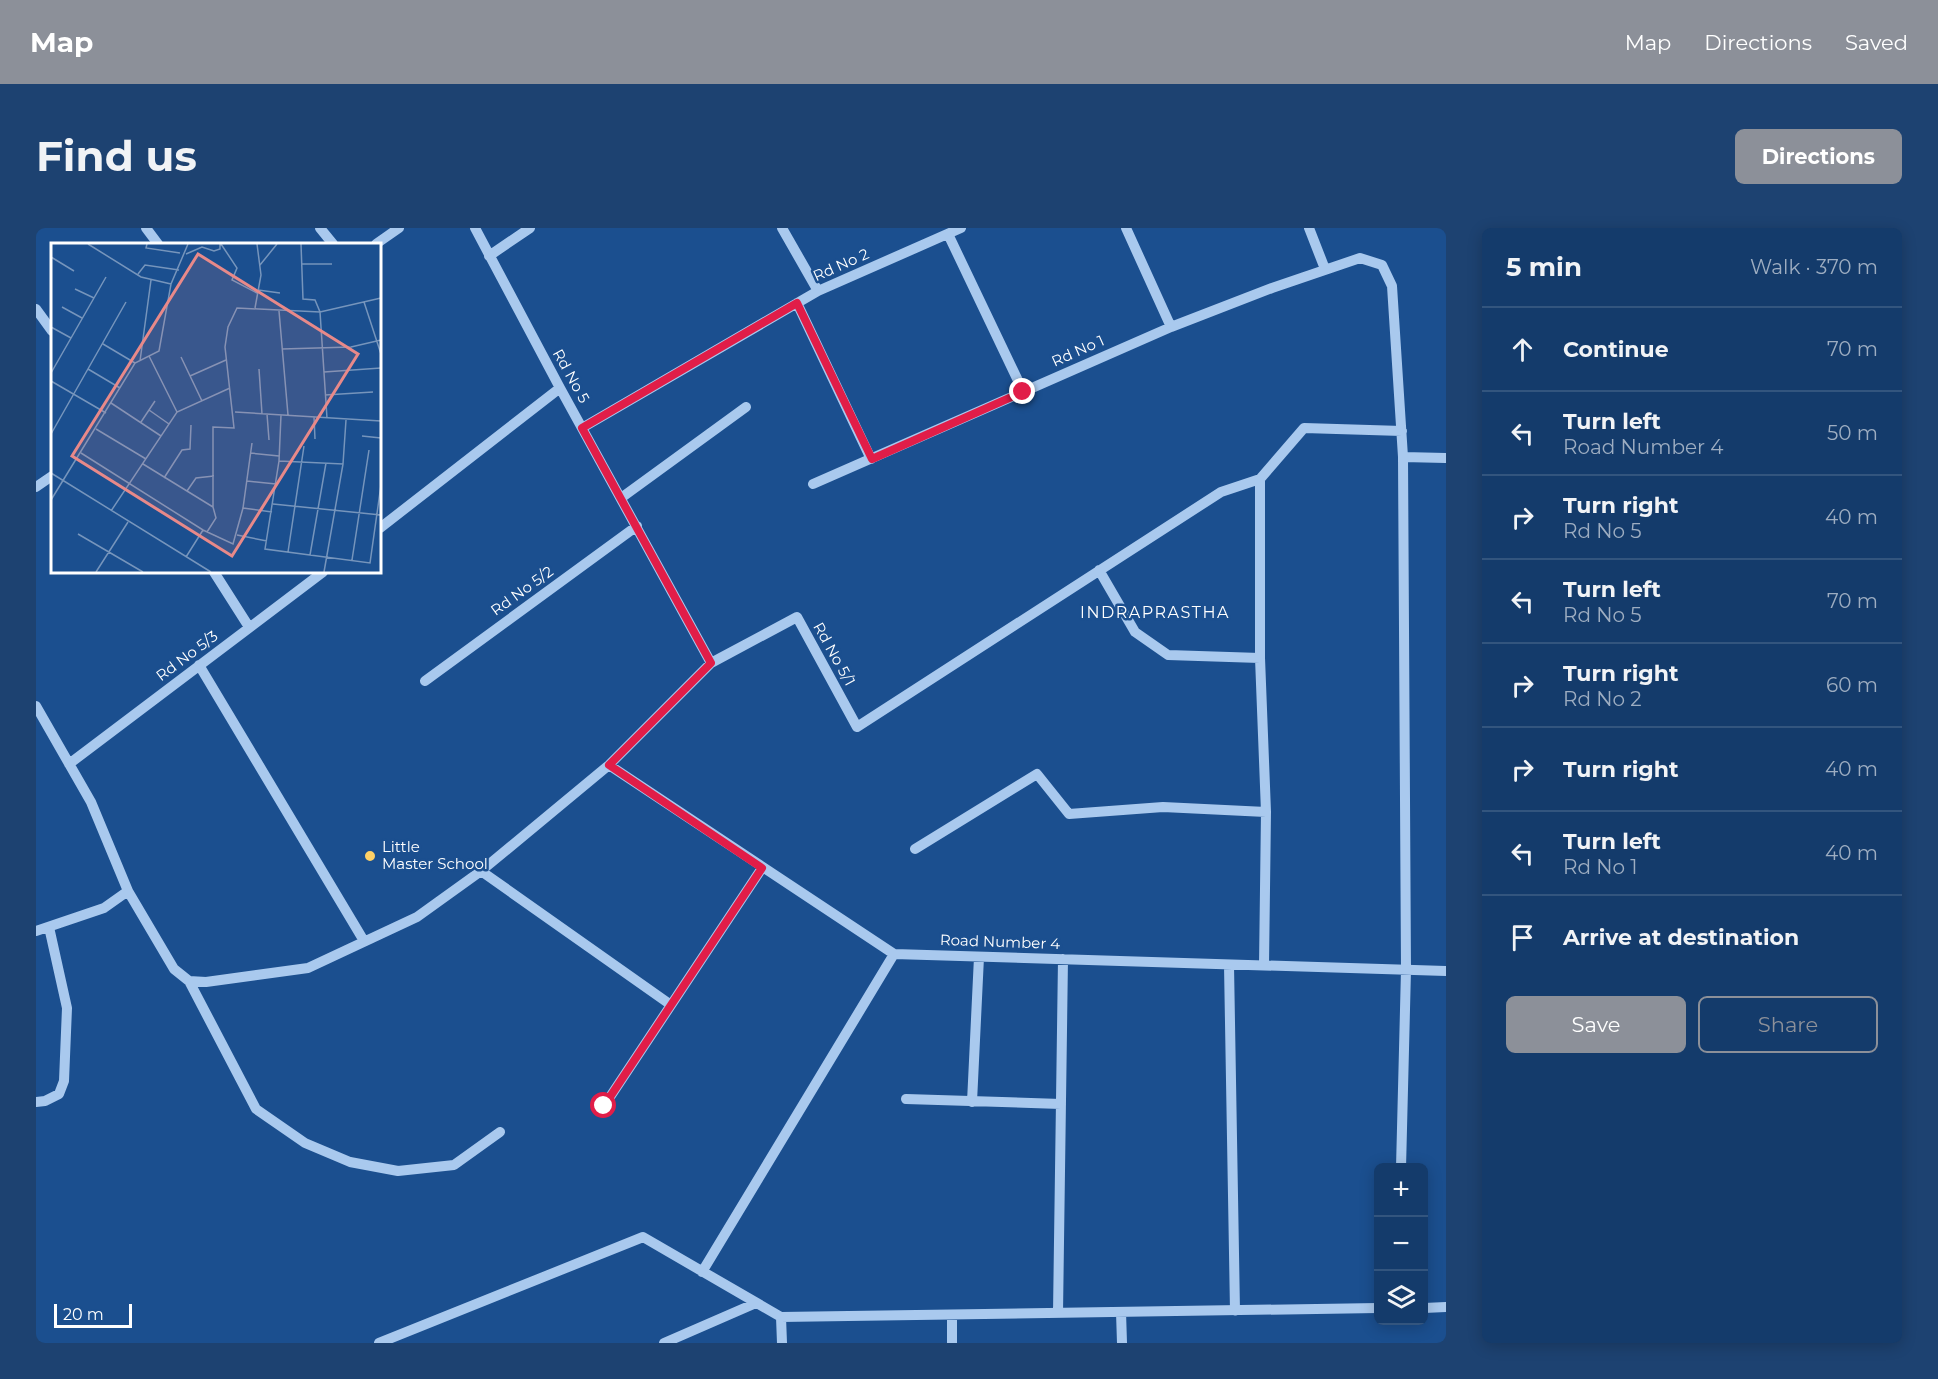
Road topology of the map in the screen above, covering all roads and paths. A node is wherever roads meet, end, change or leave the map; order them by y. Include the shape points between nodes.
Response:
1 (146, 228) edge
2 (321, 228) edge
3 (399, 228) edge
4 (475, 228) edge
5 (530, 228) edge
6 (782, 228) edge
7 (961, 228) edge
8 (1126, 228) edge
9 (1309, 228) edge
10 (948, 234) junction
11 (157, 243) edge
12 (332, 243) edge
13 (377, 243) edge
14 (489, 256) junction
15 (1324, 269) junction
16 (818, 291) junction
17 (797, 303) junction
18 (36, 309) edge
19 (1171, 327) junction
20 (51, 330) edge
21 (560, 388) junction
22 (1023, 392) junction
23 (746, 407) dead end
24 (582, 428) junction
25 (1402, 431) junction
26 (1403, 457) junction
27 (1446, 458) edge
28 (872, 459) junction
29 (51, 477) edge
30 (1260, 479) junction
31 (813, 484) dead end
32 (36, 487) edge
33 (621, 498) junction
34 (637, 526) junction
35 (381, 527) edge
36 (1099, 570) junction
37 (215, 573) edge
38 (321, 573) edge
39 (249, 627) junction
40 (1260, 658) junction
41 (711, 663) junction
42 (199, 665) junction
43 (425, 681) dead end
44 (36, 706) edge
45 (69, 764) junction
46 (609, 765) junction
47 (1266, 812) junction
48 (915, 849) dead end
49 (762, 868) junction
50 (481, 871) junction
51 (128, 891) junction
52 (49, 927) junction
53 (36, 931) edge
54 (364, 941) junction
55 (894, 954) junction
56 (979, 957) junction
57 (1063, 959) junction
58 (1229, 965) junction
59 (1264, 965) junction
60 (1406, 970) junction
61 (1446, 971) edge
62 (189, 981) junction
63 (671, 1005) junction
64 (906, 1099) dead end
65 (36, 1102) edge
66 (972, 1102) junction
67 (1060, 1104) junction
68 (604, 1106) dead end
69 (500, 1132) dead end
70 (1401, 1163) edge
71 (702, 1272) junction
72 (756, 1303) junction
73 (1446, 1307) edge
74 (1374, 1308) edge
75 (1428, 1308) edge
76 (1235, 1311) junction
77 (1121, 1312) junction
78 (1059, 1313) junction
79 (952, 1315) junction
80 (781, 1317) junction
81 (379, 1343) edge
82 (664, 1343) edge
83 (782, 1343) edge
84 (952, 1343) edge
85 (1122, 1343) edge

1 - 11 street
2 - 12 street
3 - 13 street
4 - 14 street, Rd No 5
5 - 14 street
6 - 16 street
7 - 10 street, Rd No 2
8 - 19 street
9 - 15 street
10 - 16 street, Rd No 2
10 - 22 street
14 - 21 street, Rd No 5
15 - 19 street, Rd No 1
15 - 25 street, Rd No 1 via 1360,258 1382,265 1392,286
16 - 17 street, Rd No 2
17 - 24 street, Rd No 2
17 - 28 street
18 - 20 street
19 - 22 street, Rd No 1
21 - 24 street, Rd No 5
21 - 35 street
22 - 28 street, Rd No 1
23 - 33 street
24 - 33 street, Rd No 5
25 - 26 street
25 - 30 street via 1304,428
26 - 27 street
26 - 60 street
28 - 31 street, Rd No 1
29 - 32 street
30 - 36 street via 1221,492
30 - 40 street
33 - 34 street, Rd No 5
34 - 41 street, Rd No 5
34 - 43 street, Rd No 5/2
36 - 40 street via 1135,632 1168,655
36 - 41 street, Rd No 5/1 via 857,727 797,617
37 - 39 street
38 - 39 street, Rd No 5/3
39 - 42 street, Rd No 5/3
40 - 47 street
41 - 46 street
42 - 45 street, Rd No 5/3
42 - 54 street
44 - 45 street
45 - 51 street via 92,802
46 - 49 street
46 - 50 street
47 - 48 street via 1163,807 1069,814 1037,774
47 - 59 street
49 - 55 street
49 - 63 street
50 - 54 street via 417,917
50 - 63 street
51 - 52 street via 104,908
51 - 62 street via 174,969
52 - 53 street
52 - 65 street via 67,1008 64,1081 59,1094
54 - 62 street via 308,968
55 - 56 street, Road Number 4
55 - 71 street
56 - 57 street, Road Number 4
56 - 66 street
57 - 58 street, Road Number 4
57 - 67 street
58 - 59 street, Road Number 4
58 - 76 street
59 - 60 street, Road Number 4
60 - 61 street, Road Number 4
60 - 70 street
62 - 69 street via 256,1108 305,1143 350,1162 398,1171 454,1166
63 - 68 street
64 - 66 street
66 - 67 street
67 - 78 street
71 - 72 street
71 - 81 street via 643,1237
72 - 80 street
72 - 82 street
73 - 75 street
74 - 76 street
76 - 77 street
77 - 78 street
77 - 85 street
78 - 79 street
79 - 80 street
79 - 84 street
80 - 83 street

